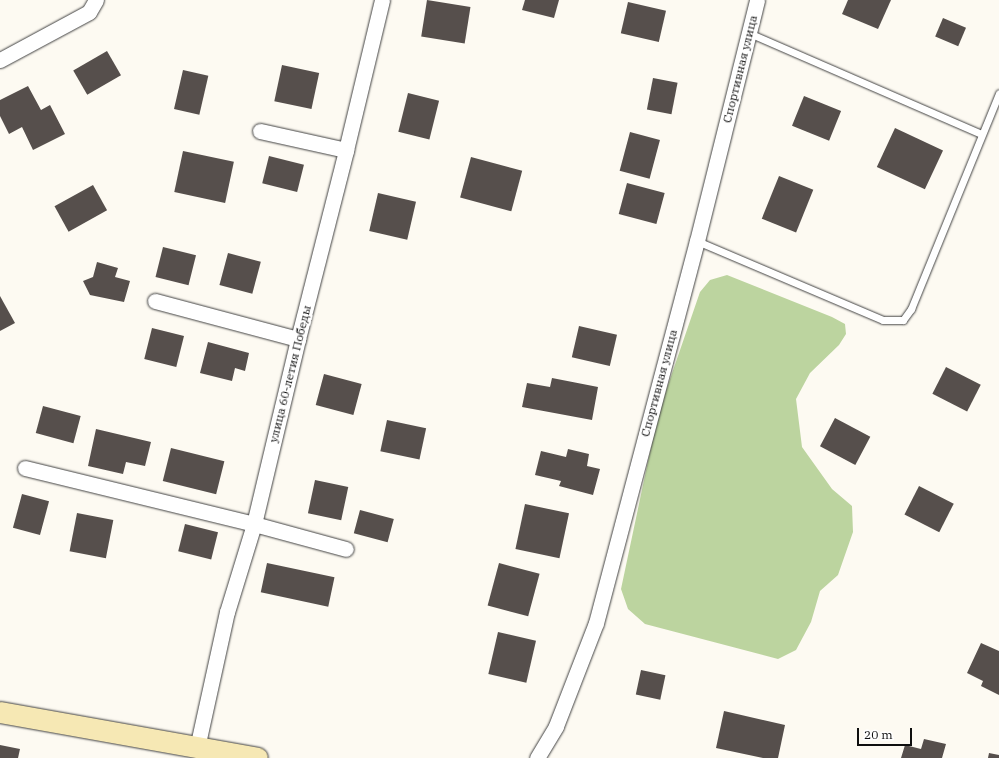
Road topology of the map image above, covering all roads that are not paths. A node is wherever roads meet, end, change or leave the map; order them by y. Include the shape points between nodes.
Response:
1 (96, 0) edge
2 (382, 0) edge
3 (757, 0) edge
4 (749, 33) junction
5 (0, 60) edge
6 (999, 94) edge
7 (260, 131) dead end
8 (981, 134) junction
9 (346, 150) junction
10 (697, 241) junction
11 (155, 301) dead end
12 (298, 339) junction
13 (25, 468) dead end
14 (254, 524) junction
15 (346, 549) dead end
16 (0, 712) edge
17 (197, 748) junction
18 (257, 758) edge
19 (537, 758) edge

1 - 5 street via 89,12
2 - 9 street, улица 60-летия Победы
3 - 4 street, Спортивная улица
4 - 8 lane
4 - 10 street, Спортивная улица
6 - 8 lane
7 - 9 street
8 - 10 lane via 911,309 903,320 883,320
9 - 12 street, улица 60-летия Победы
10 - 19 street, Спортивная улица via 596,623 556,726
11 - 12 street
12 - 14 street, улица 60-летия Победы
13 - 14 street
14 - 15 street
14 - 17 street, улица 60-летия Победы via 227,612
16 - 17 street
17 - 18 street

